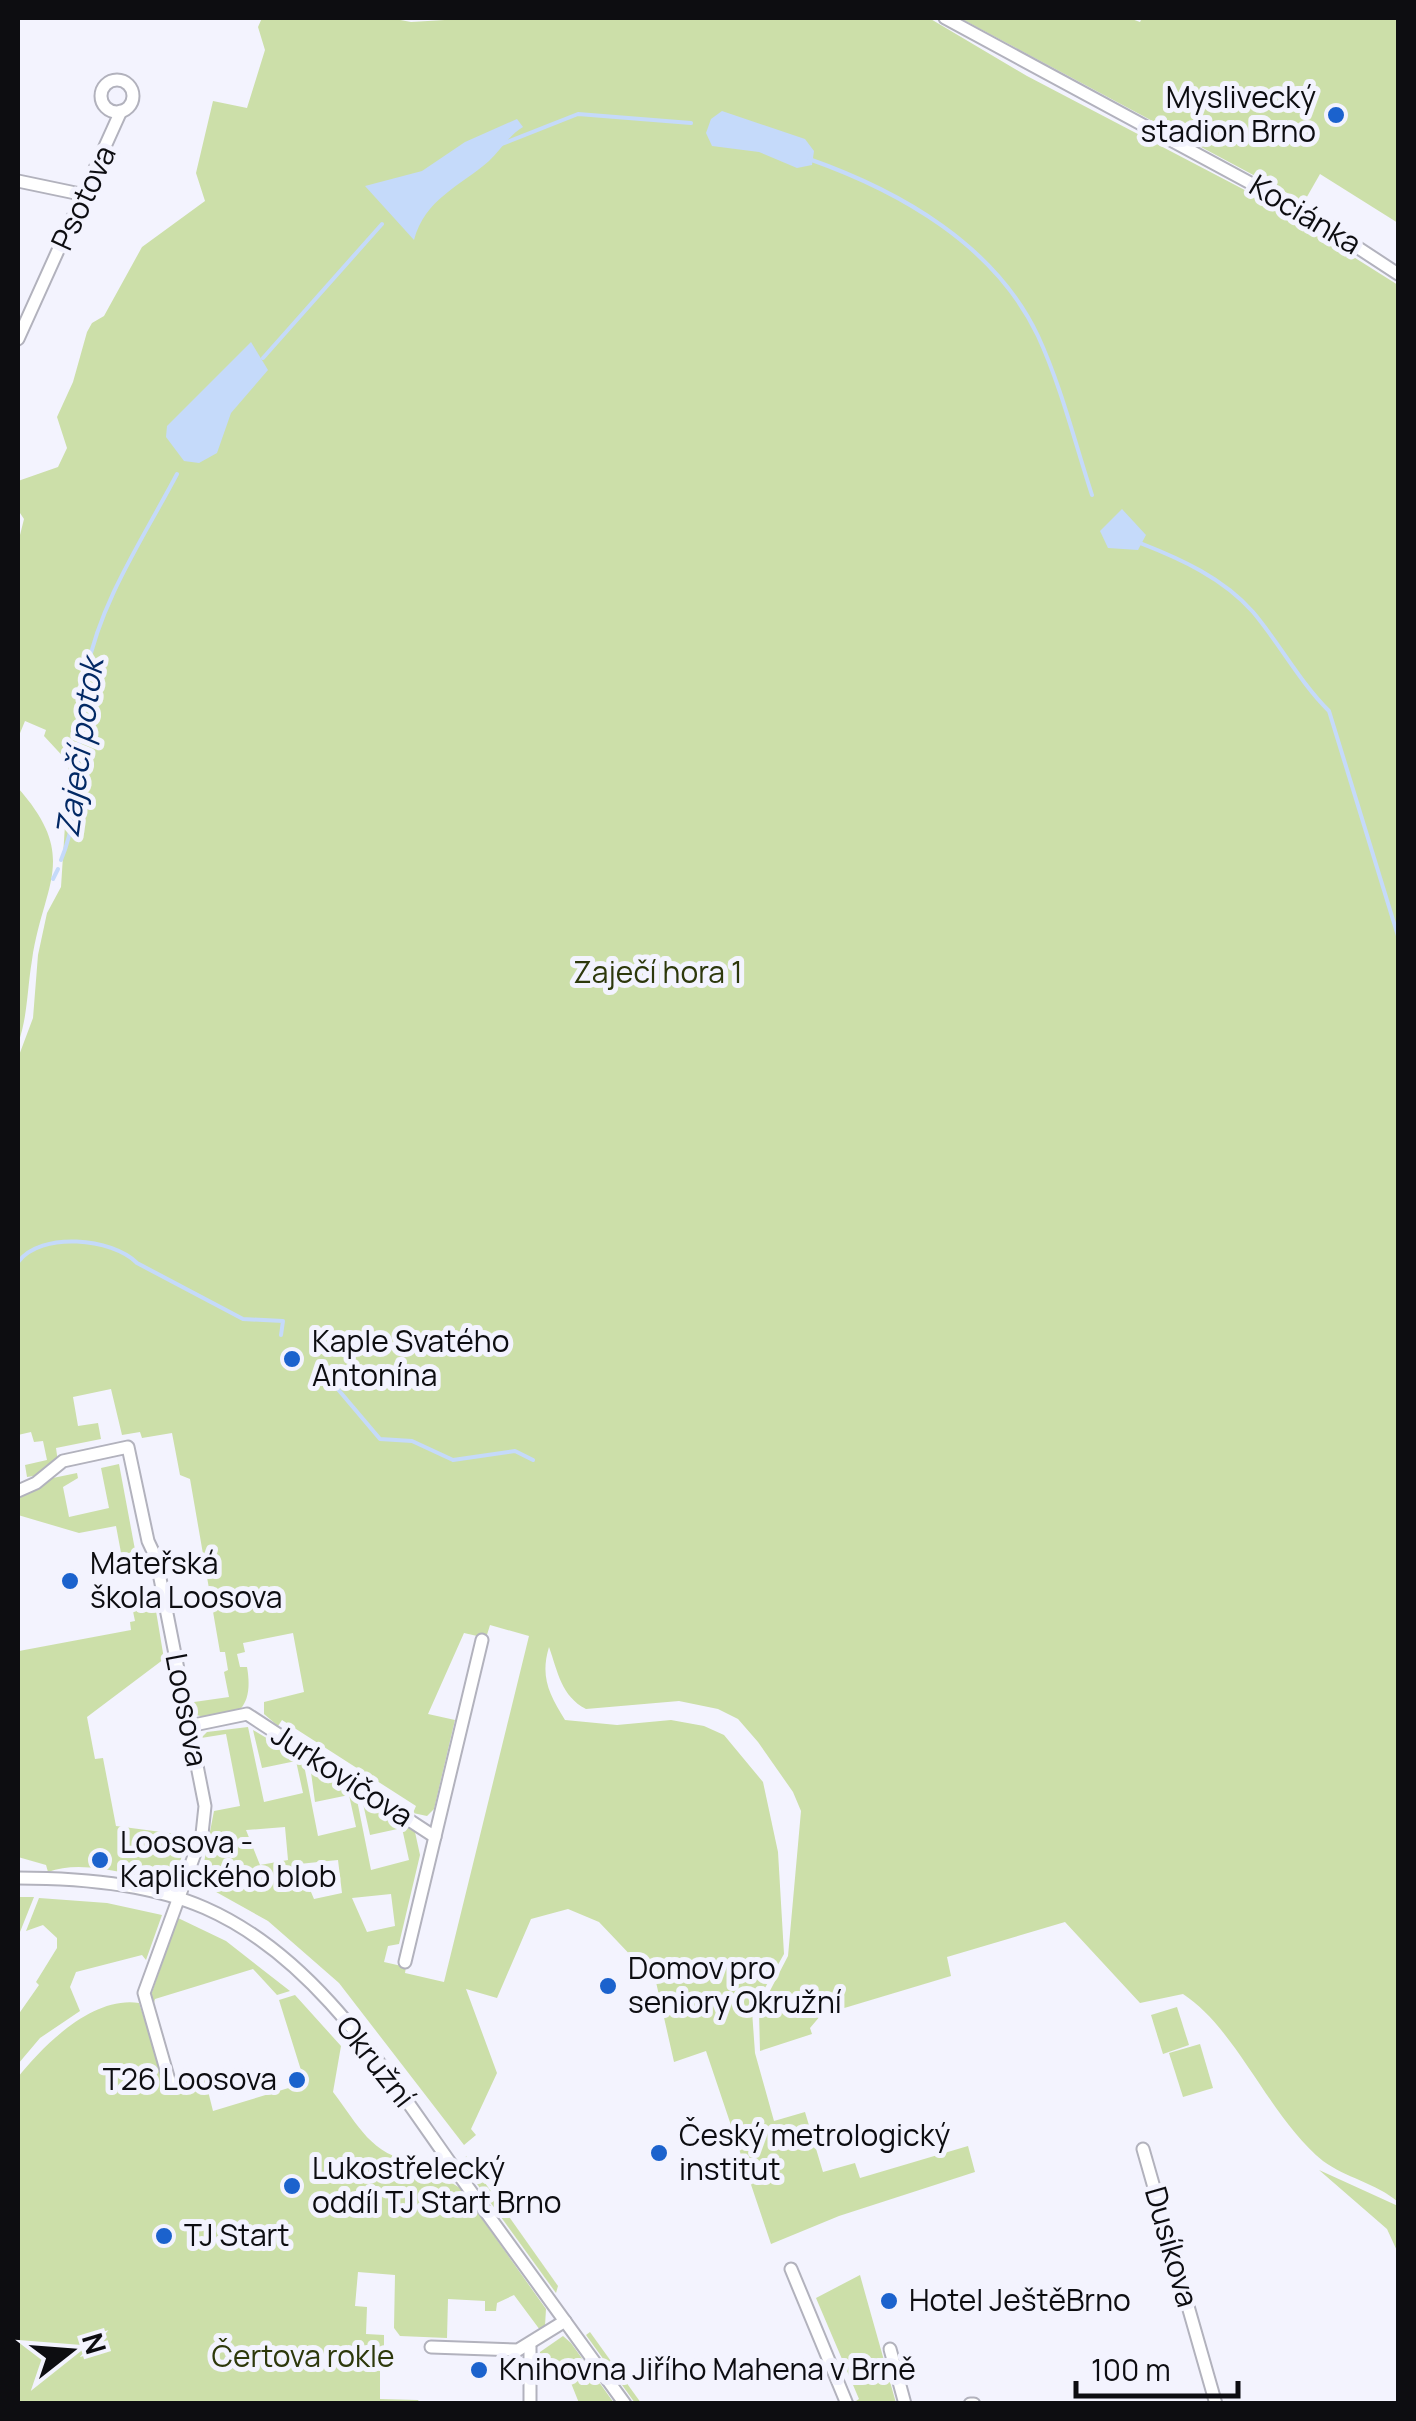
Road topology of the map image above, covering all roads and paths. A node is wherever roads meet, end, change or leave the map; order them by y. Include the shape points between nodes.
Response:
1 (945, 18) edge
2 (121, 111) dead end
3 (18, 181) edge
4 (86, 195) junction
5 (1398, 274) edge
6 (18, 339) edge
7 (18, 1490) edge
8 (482, 1640) dead end
9 (190, 1726) junction
10 (435, 1837) junction
11 (18, 1878) edge
12 (179, 1899) junction
13 (405, 1962) dead end
14 (172, 2087) dead end
15 (1143, 2149) dead end
16 (791, 2269) dead end
17 (565, 2321) junction
18 (432, 2347) dead end
19 (530, 2347) junction
20 (890, 2349) dead end
21 (530, 2404) edge
22 (625, 2404) edge
23 (848, 2404) edge
24 (905, 2404) edge
25 (1216, 2404) edge

1 - 5 street, Kociánka via 1302,211
2 - 4 street, Psotova
3 - 4 street
4 - 6 street, Psotova
7 - 9 street, Loosova via 64,1461 128,1446
8 - 10 street, Jurkovičova
9 - 10 street, Jurkovičova via 248,1714
9 - 12 street, Loosova via 206,1806
10 - 13 street, Jurkovičova
11 - 12 street, Okružní via 92,1881
12 - 14 street, Loosova via 144,1992
12 - 17 street, Okružní via 266,1944 320,1994
15 - 25 street, Dusíkova
16 - 23 street
17 - 19 street
17 - 22 street, Okružní
18 - 19 street
19 - 21 street
20 - 24 street

